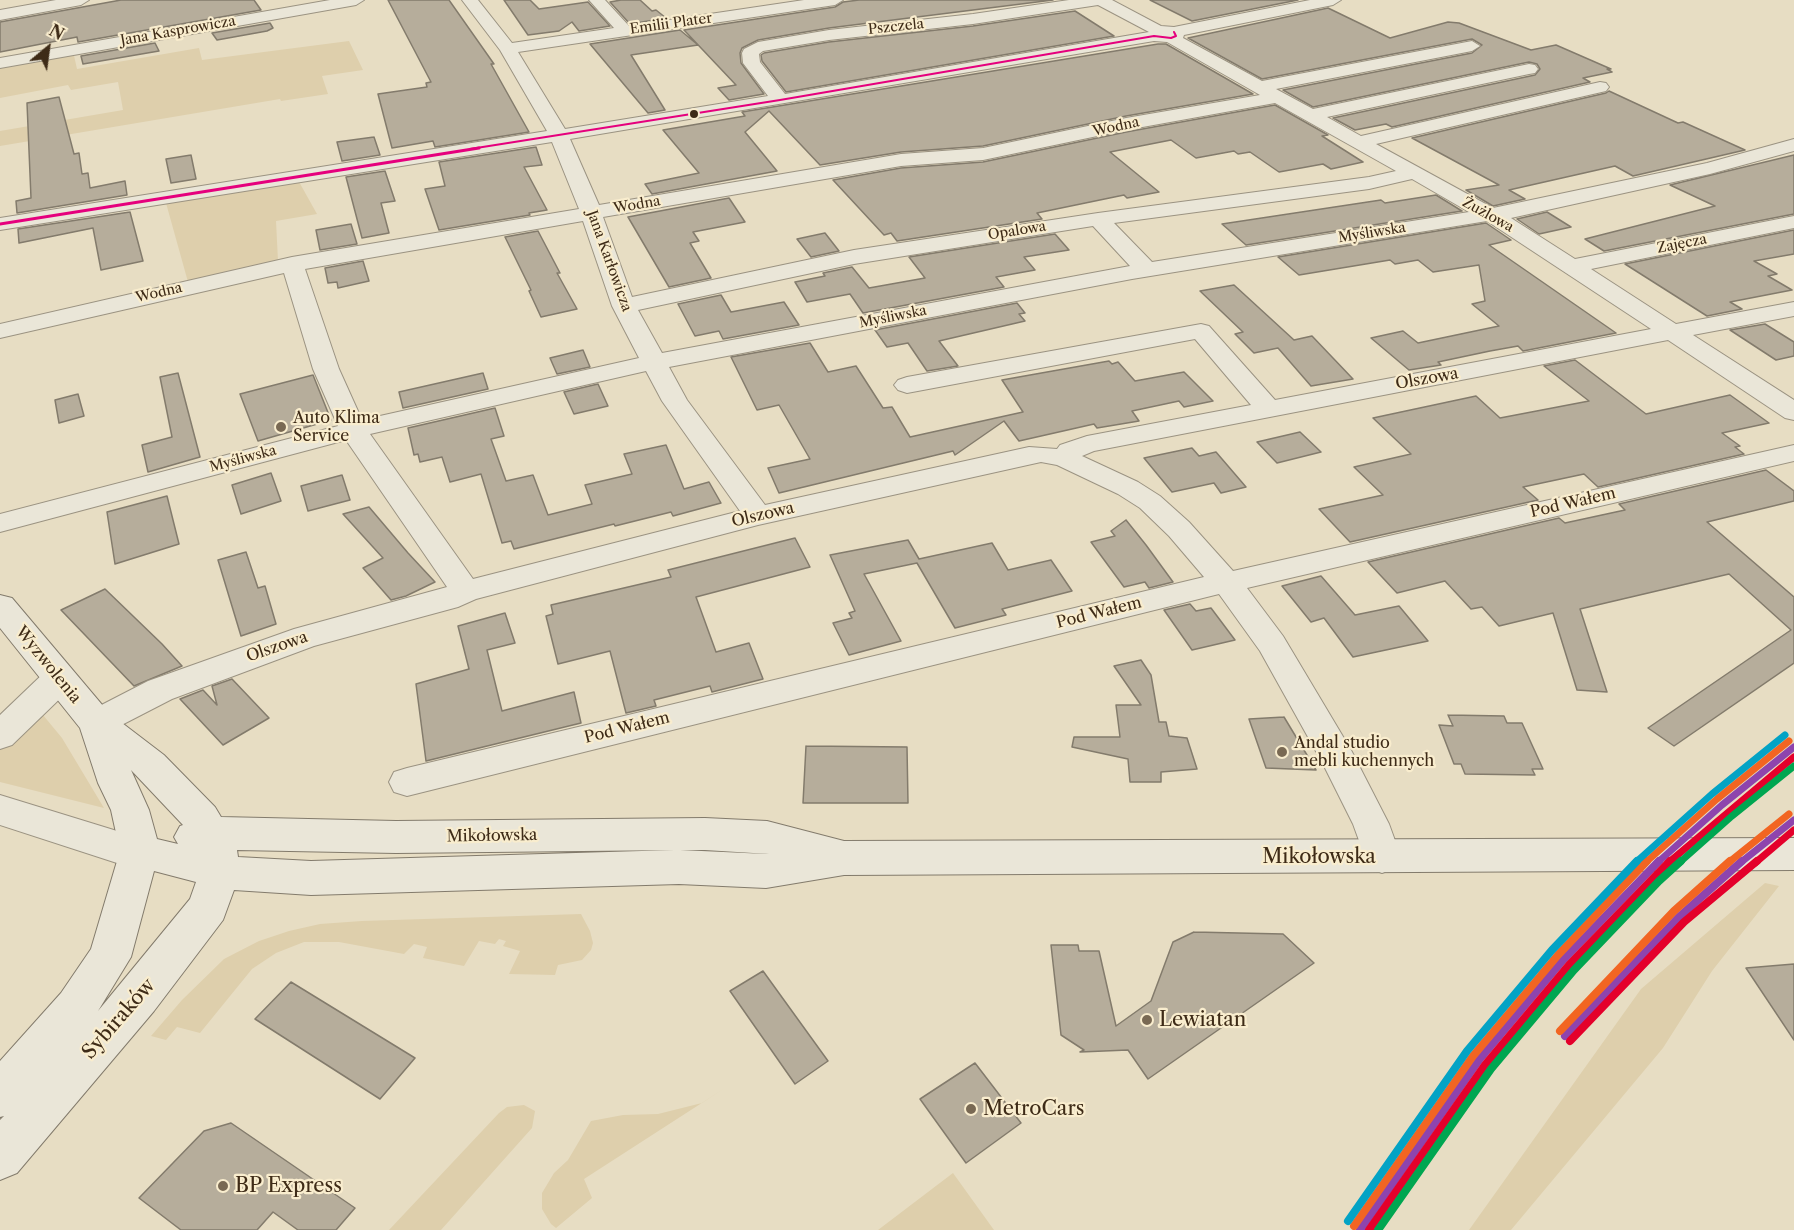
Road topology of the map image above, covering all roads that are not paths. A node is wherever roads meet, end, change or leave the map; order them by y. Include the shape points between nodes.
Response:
1 (81, 0) edge
2 (356, 0) edge
3 (470, 0) edge
4 (597, 0) edge
5 (835, 0) edge
6 (1100, 0) edge
7 (1333, 0) edge
8 (0, 15) edge
9 (625, 31) junction
10 (1164, 34) junction
11 (1472, 46) dead end
12 (508, 49) junction
13 (0, 63) edge
14 (1529, 69) dead end
15 (1600, 87) dead end
16 (1268, 92) junction
17 (780, 100) junction
18 (1310, 115) junction
19 (559, 135) junction
20 (1358, 142) junction
21 (1794, 145) edge
22 (1413, 173) junction
23 (591, 212) junction
24 (1488, 215) junction
25 (1, 218) edge
26 (1098, 219) junction
27 (1794, 222) edge
28 (292, 264) junction
29 (1571, 266) junction
30 (1147, 270) junction
31 (624, 306) junction
32 (1794, 309) edge
33 (0, 331) edge
34 (1673, 334) junction
35 (654, 362) junction
36 (907, 385) dead end
37 (1268, 409) junction
38 (1794, 412) edge
39 (353, 430) junction
40 (1794, 453) edge
41 (1064, 458) junction
42 (758, 516) junction
43 (0, 523) edge
44 (1226, 582) junction
45 (466, 591) junction
46 (0, 606) edge
47 (60, 679) junction
48 (96, 723) junction
49 (0, 736) edge
50 (406, 782) dead end
51 (0, 810) edge
52 (140, 850) junction
53 (215, 852) junction
54 (1794, 854) edge
55 (1382, 857) junction
56 (0, 1095) edge
57 (0, 1156) edge

1 - 8 street
2 - 13 street, Jana Kasprowicza
3 - 12 street, Jana Karłowicza
4 - 9 street
5 - 9 street, Emilii Plater
6 - 10 street, Żużlowa
6 - 17 street, Pszczela via 758,47 750,58
7 - 10 street
9 - 12 street, Emilii Plater
10 - 16 street, Żużlowa
10 - 17 street
11 - 16 street, Wodna
12 - 19 street, Jana Karłowicza
14 - 18 street
15 - 20 street
16 - 18 street, Żużlowa
16 - 23 street, Wodna via 984,154 901,160
17 - 19 street
18 - 20 street, Żużlowa
19 - 23 street, Jana Karłowicza
19 - 25 street
20 - 22 street, Żużlowa
21 - 24 street, Myśliwska via 1710,168
22 - 24 street, Żużlowa
22 - 26 street, Opalowa via 1369,183
23 - 28 street, Wodna
23 - 31 street, Jana Karłowicza
24 - 29 street, Żużlowa
24 - 30 street, Myśliwska
26 - 30 street
26 - 31 street, Opalowa via 854,257
27 - 29 street, Zajęcza
28 - 33 street, Wodna
28 - 39 street via 326,369
29 - 34 street, Żużlowa
30 - 35 street, Myśliwska
31 - 35 street, Jana Karłowicza
32 - 34 street, Olszowa
34 - 37 street, Olszowa
34 - 38 street, Żużlowa
35 - 39 street, Myśliwska
35 - 42 street, Jana Karłowicza via 675,402
36 - 37 street via 1201,331
37 - 41 street, Olszowa via 1087,444
39 - 43 street, Myśliwska
39 - 45 street
40 - 44 street, Pod Wałem
41 - 42 street, Olszowa via 1029,455
41 - 44 street, Olszowa via 1150,502
42 - 45 street, Olszowa
44 - 50 street, Pod Wałem
44 - 55 street, Olszowa via 1272,644 1339,760
45 - 48 street, Olszowa via 305,637 195,676 135,701
46 - 47 main road, Wyzwolenia
47 - 48 main road, Wyzwolenia
47 - 49 street
48 - 52 main road, Wyzwolenia via 130,810
48 - 53 main road, Wyzwolenia via 151,765 201,818
51 - 52 street, Mikołowska via 117,847
52 - 53 main road, Mikołowska
52 - 56 main road via 110,957 76,1007
53 - 55 main road, Mikołowska via 256,876 311,878 679,867 766,871 844,858
53 - 57 main road, Sybiraków via 208,907 139,997
54 - 55 main road, Mikołowska

